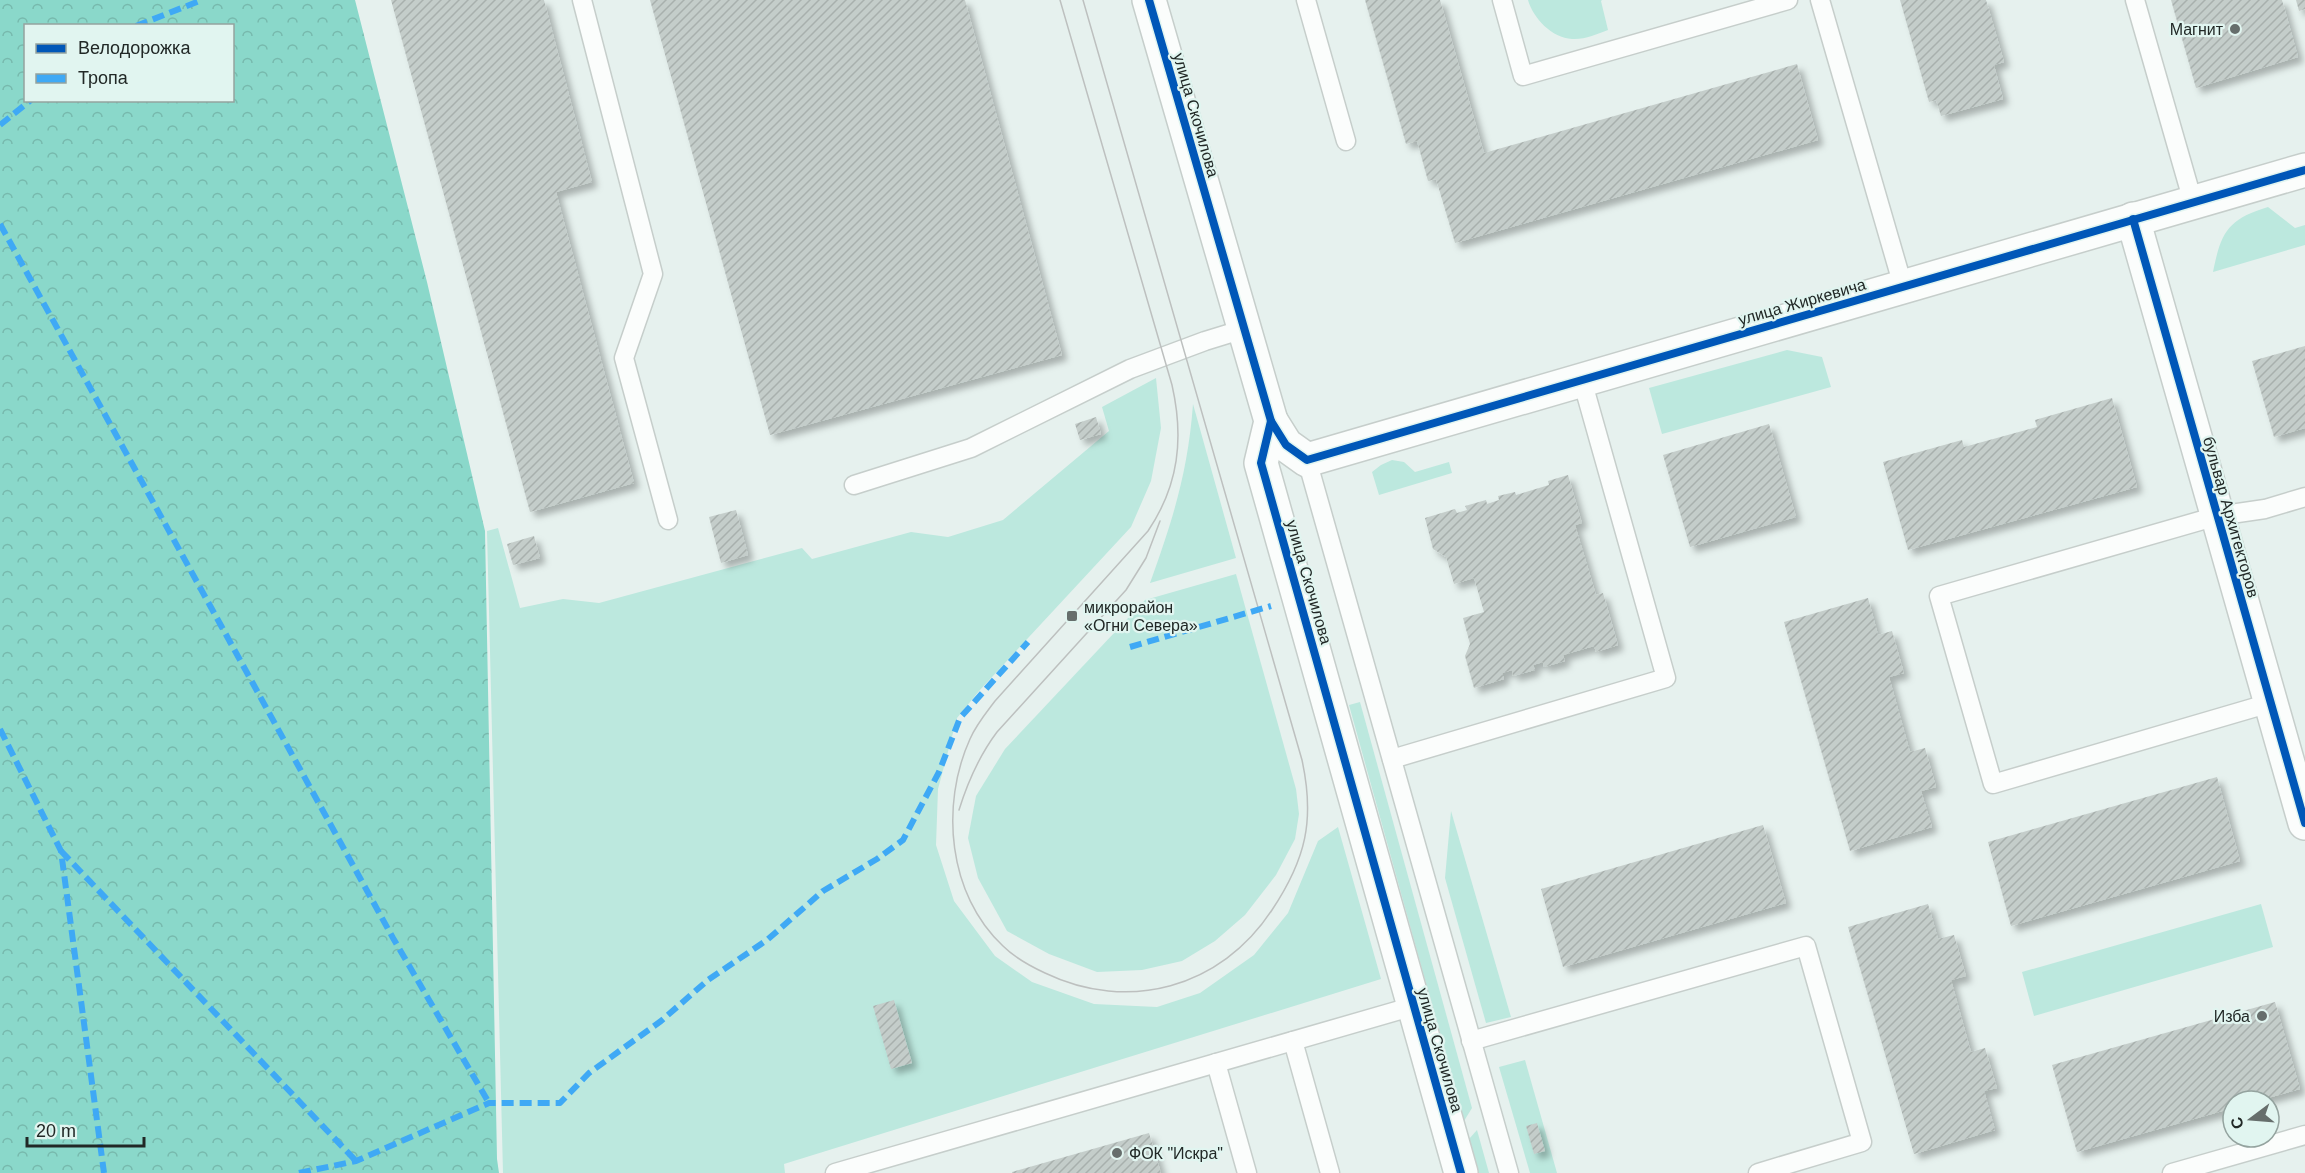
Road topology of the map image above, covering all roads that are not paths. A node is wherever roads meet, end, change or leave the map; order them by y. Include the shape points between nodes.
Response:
1 (582, 0) edge
2 (1149, 0) edge
3 (1306, 0) edge
4 (1502, 0) edge
5 (1788, 0) edge
6 (1820, 0) edge
7 (2136, 0) edge
8 (1346, 141) dead end
9 (2305, 170) edge
10 (2193, 202) junction
11 (2133, 219) junction
12 (1903, 286) junction
13 (1244, 329) junction
14 (1582, 380) junction
15 (1271, 421) junction
16 (1307, 460) junction
17 (854, 485) dead end
18 (2305, 497) edge
19 (2217, 516) junction
20 (668, 520) dead end
21 (2270, 703) junction
22 (1392, 759) junction
23 (2300, 790) edge
24 (2305, 823) edge
25 (1414, 1006) junction
26 (1293, 1041) junction
27 (1472, 1041) junction
28 (1216, 1063) junction
29 (2305, 1135) edge
30 (835, 1173) edge
31 (1247, 1173) edge
32 (1330, 1173) edge
33 (1461, 1173) edge
34 (1509, 1173) edge
35 (1758, 1173) edge
36 (2172, 1173) edge

1 - 20 lane via 653,274 624,358
2 - 13 street, улица Скочилова
3 - 8 lane
4 - 5 lane via 1523,76
6 - 12 lane
7 - 10 lane
9 - 10 street, улица Жиркевича
10 - 11 street, улица Жиркевича
11 - 12 street, улица Жиркевича
11 - 19 street, бульвар Архитекторов
12 - 14 street, улица Жиркевича
13 - 15 street, улица Скочилова
13 - 17 lane via 1130,369 971,448
14 - 16 street, улица Жиркевича
14 - 22 lane via 1666,678
15 - 16 street via 1286,445
15 - 25 street, улица Скочилова via 1261,463
16 - 22 lane
18 - 19 lane via 2265,509
19 - 21 street, бульвар Архитекторов
19 - 21 lane via 1939,596 1993,784
21 - 23 street, бульвар Архитекторов
22 - 27 lane
23 - 24 street, бульвар Архитекторов
25 - 26 lane
25 - 33 street, улица Скочилова
26 - 28 lane
26 - 32 lane
27 - 34 lane
27 - 35 lane via 1806,946 1862,1142
28 - 30 lane
28 - 31 lane
29 - 36 lane

